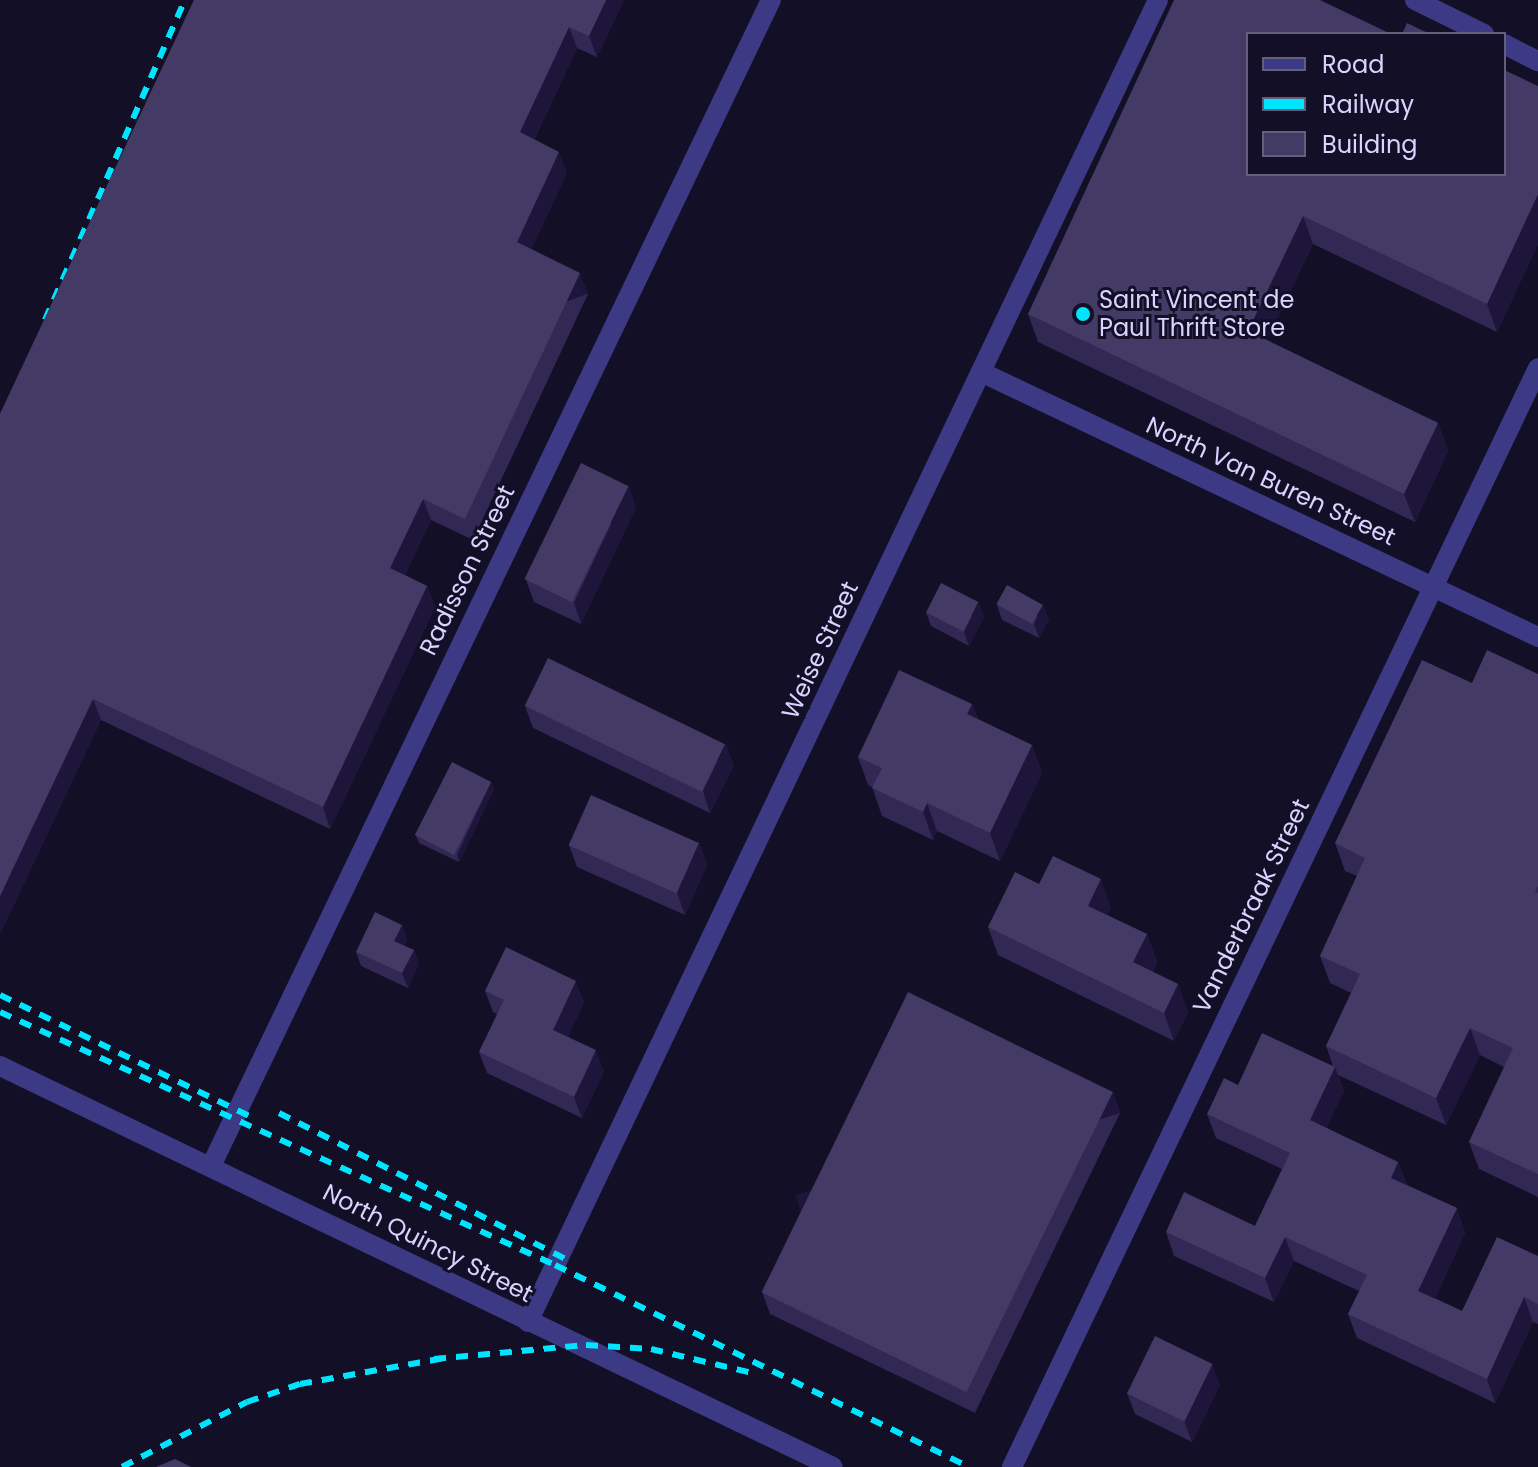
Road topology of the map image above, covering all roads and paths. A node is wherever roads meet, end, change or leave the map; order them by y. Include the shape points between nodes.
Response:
1 (771, 0) edge
2 (1158, 0) edge
3 (1415, 0) edge
4 (1480, 32) edge
5 (1506, 45) edge
6 (1538, 61) edge
7 (1538, 368) edge
8 (981, 372) junction
9 (1434, 587) junction
10 (1538, 637) edge
11 (0, 1066) edge
12 (212, 1164) junction
13 (528, 1322) junction
14 (833, 1467) edge
15 (1012, 1467) edge

1 - 12 street, Radisson Street
2 - 8 street, Weise Street
3 - 4 street
5 - 6 street
7 - 9 street, Vanderbraak Street
8 - 9 street, North Van Buren Street
8 - 13 street, Weise Street
9 - 10 street, North Van Buren Street
9 - 15 street, Vanderbraak Street
11 - 12 street, North Quincy Street
12 - 13 street, North Quincy Street
13 - 14 street, North Quincy Street via 586,1345

